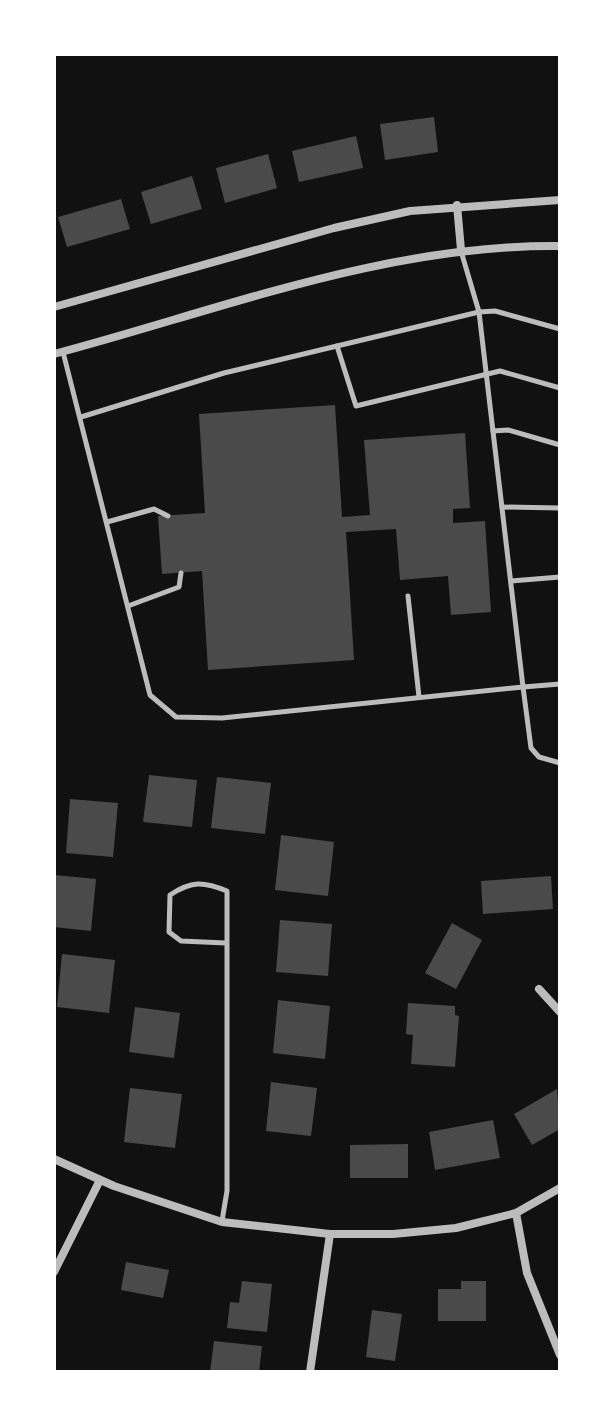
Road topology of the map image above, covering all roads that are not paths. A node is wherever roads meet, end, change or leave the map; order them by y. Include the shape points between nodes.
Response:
1 (560, 200) edge
2 (457, 205) junction
3 (560, 246) edge
4 (461, 250) junction
5 (54, 307) edge
6 (479, 312) junction
7 (560, 329) edge
8 (337, 346) junction
9 (58, 353) edge
10 (486, 372) junction
11 (560, 388) edge
12 (81, 417) junction
13 (493, 431) junction
14 (560, 445) edge
15 (502, 507) junction
16 (560, 508) edge
17 (168, 516) dead end
18 (107, 522) junction
19 (181, 573) dead end
20 (560, 577) edge
21 (511, 581) junction
22 (408, 596) dead end
23 (128, 606) junction
24 (560, 684) edge
25 (523, 687) junction
26 (419, 697) junction
27 (560, 763) edge
28 (226, 943) junction
29 (539, 989) dead end
30 (560, 1012) edge
31 (54, 1159) edge
32 (100, 1180) junction
33 (560, 1188) edge
34 (516, 1213) junction
35 (222, 1222) junction
36 (330, 1234) junction
37 (54, 1272) edge
38 (560, 1355) edge
39 (310, 1372) edge

1 - 2 street
2 - 4 street
2 - 5 street via 334,228
3 - 4 street
4 - 6 lane
4 - 9 street via 330,277
6 - 7 lane via 495,311
6 - 8 lane
6 - 10 lane
8 - 10 lane via 356,406
8 - 12 lane via 224,373
9 - 12 lane
10 - 11 lane
10 - 13 lane
12 - 18 lane
13 - 14 lane via 508,430
13 - 15 lane
15 - 16 lane
15 - 21 lane
17 - 18 lane via 154,509
18 - 23 lane
19 - 23 lane via 179,587 171,592
20 - 21 lane
21 - 25 lane
22 - 26 lane
23 - 26 lane via 150,695 176,717 222,718
24 - 25 lane
25 - 26 lane
25 - 27 lane via 531,748 539,757
28 - 28 lane via 227,891 205,882 187,883 170,895 169,932 181,941
28 - 35 lane via 227,1191
29 - 30 street
31 - 32 street
32 - 35 street
32 - 37 street
33 - 34 street
34 - 36 street via 456,1228
34 - 38 street via 527,1273
35 - 36 street
36 - 39 street

